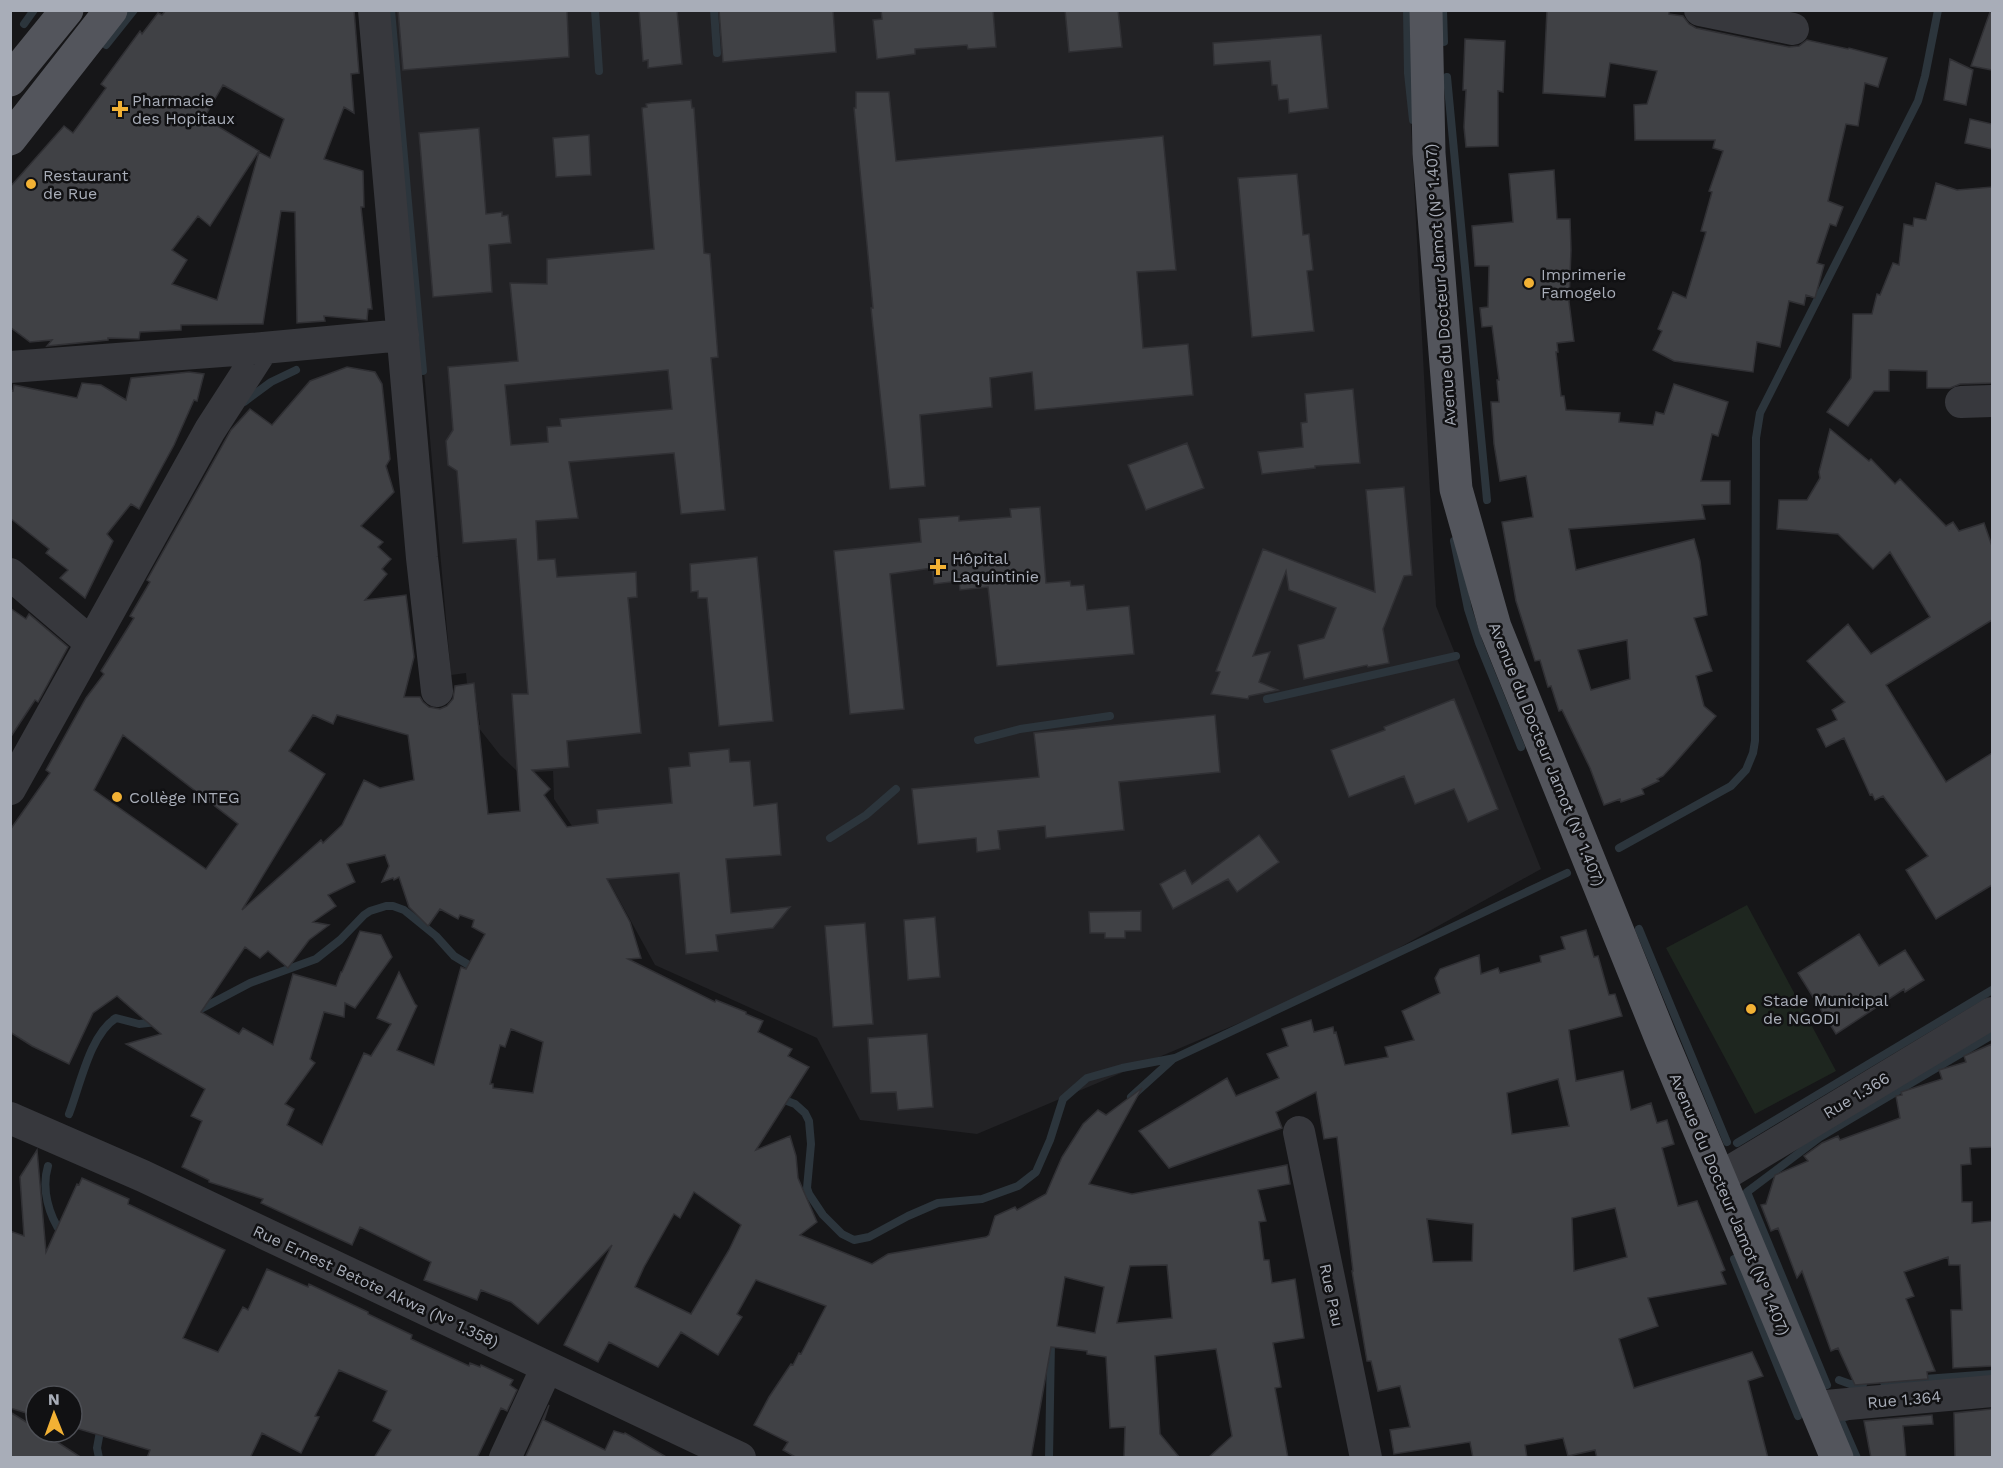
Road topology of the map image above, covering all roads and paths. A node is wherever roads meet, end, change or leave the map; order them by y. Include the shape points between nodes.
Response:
1 (67, 10) edge
2 (111, 10) edge
3 (374, 10) edge
4 (1426, 10) edge
5 (1700, 10) edge
6 (1794, 29) dead end
7 (10, 80) edge
8 (16, 122) edge
9 (403, 335) junction
10 (263, 348) junction
11 (10, 367) edge
12 (1992, 401) edge
13 (1961, 402) dead end
14 (10, 574) edge
15 (91, 643) junction
16 (436, 691) dead end
17 (10, 789) edge
18 (1992, 1013) edge
19 (10, 1118) edge
20 (1299, 1132) dead end
21 (1719, 1178) junction
22 (547, 1367) junction
23 (1992, 1391) edge
24 (1815, 1407) junction
25 (734, 1456) edge
26 (505, 1458) edge
27 (1366, 1458) edge
28 (1837, 1458) edge

1 - 7 main road
2 - 8 main road
3 - 9 street
4 - 21 main road, Avenue du Docteur Jamot (N° 1.407) via 1429,153 1456,489 1495,627
5 - 6 street
9 - 10 street
9 - 16 street
10 - 11 street
10 - 15 street via 210,430
12 - 13 street
14 - 15 street
15 - 17 street
18 - 21 street, Rue 1.366
19 - 22 street, Rue Ernest Betote Akwa (N° 1.358) via 143,1176
20 - 27 street, Rue Pau
21 - 24 main road, Avenue du Docteur Jamot (N° 1.407)
22 - 25 street, Rue Ernest Betote Akwa (N° 1.358)
22 - 26 street
23 - 24 street, Rue 1.364
24 - 28 main road, Avenue du Docteur Jamot (N° 1.407)

